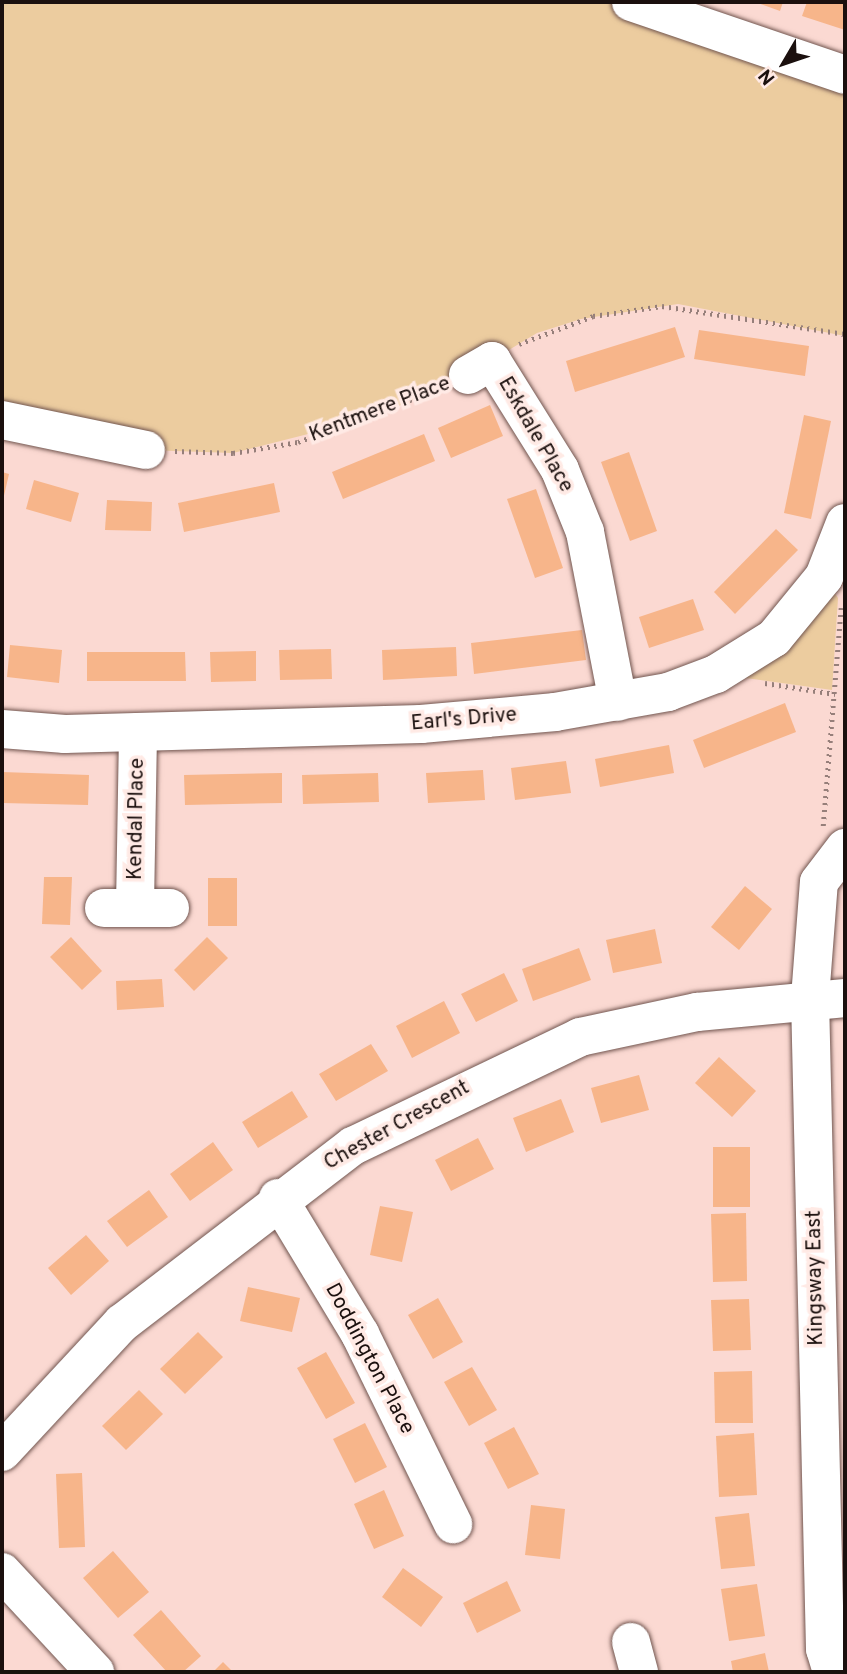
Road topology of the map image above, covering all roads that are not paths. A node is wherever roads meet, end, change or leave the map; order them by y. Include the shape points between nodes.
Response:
1 (631, 2) edge
2 (845, 75) edge
3 (480, 368) road end
4 (2, 420) edge
5 (146, 450) road end
6 (845, 523) edge
7 (837, 585) edge
8 (618, 702) junction
9 (2, 729) edge
10 (138, 732) junction
11 (845, 848) edge
12 (136, 907) dead end
13 (828, 998) edge
14 (278, 1198) junction
15 (2, 1452) edge
16 (453, 1524) dead end
17 (2, 1572) edge
18 (95, 1672) edge
19 (832, 1672) edge

1 - 2 street
3 - 8 street, Eskdale Place via 560,470 586,532
4 - 5 street
6 - 7 street, Earl's Drive
7 - 8 street, Earl's Drive via 774,638 716,674
8 - 10 street, Earl's Drive via 421,724
9 - 10 street, Earl's Drive
10 - 12 street, Kendal Place
11 - 13 street, Kingsway East via 819,882
13 - 14 street, Chester Crescent via 580,1037 353,1146
13 - 19 street, Kingsway East via 825,1649
14 - 15 street, Chester Crescent via 122,1323
14 - 16 street, Doddington Place via 360,1334
17 - 18 street

